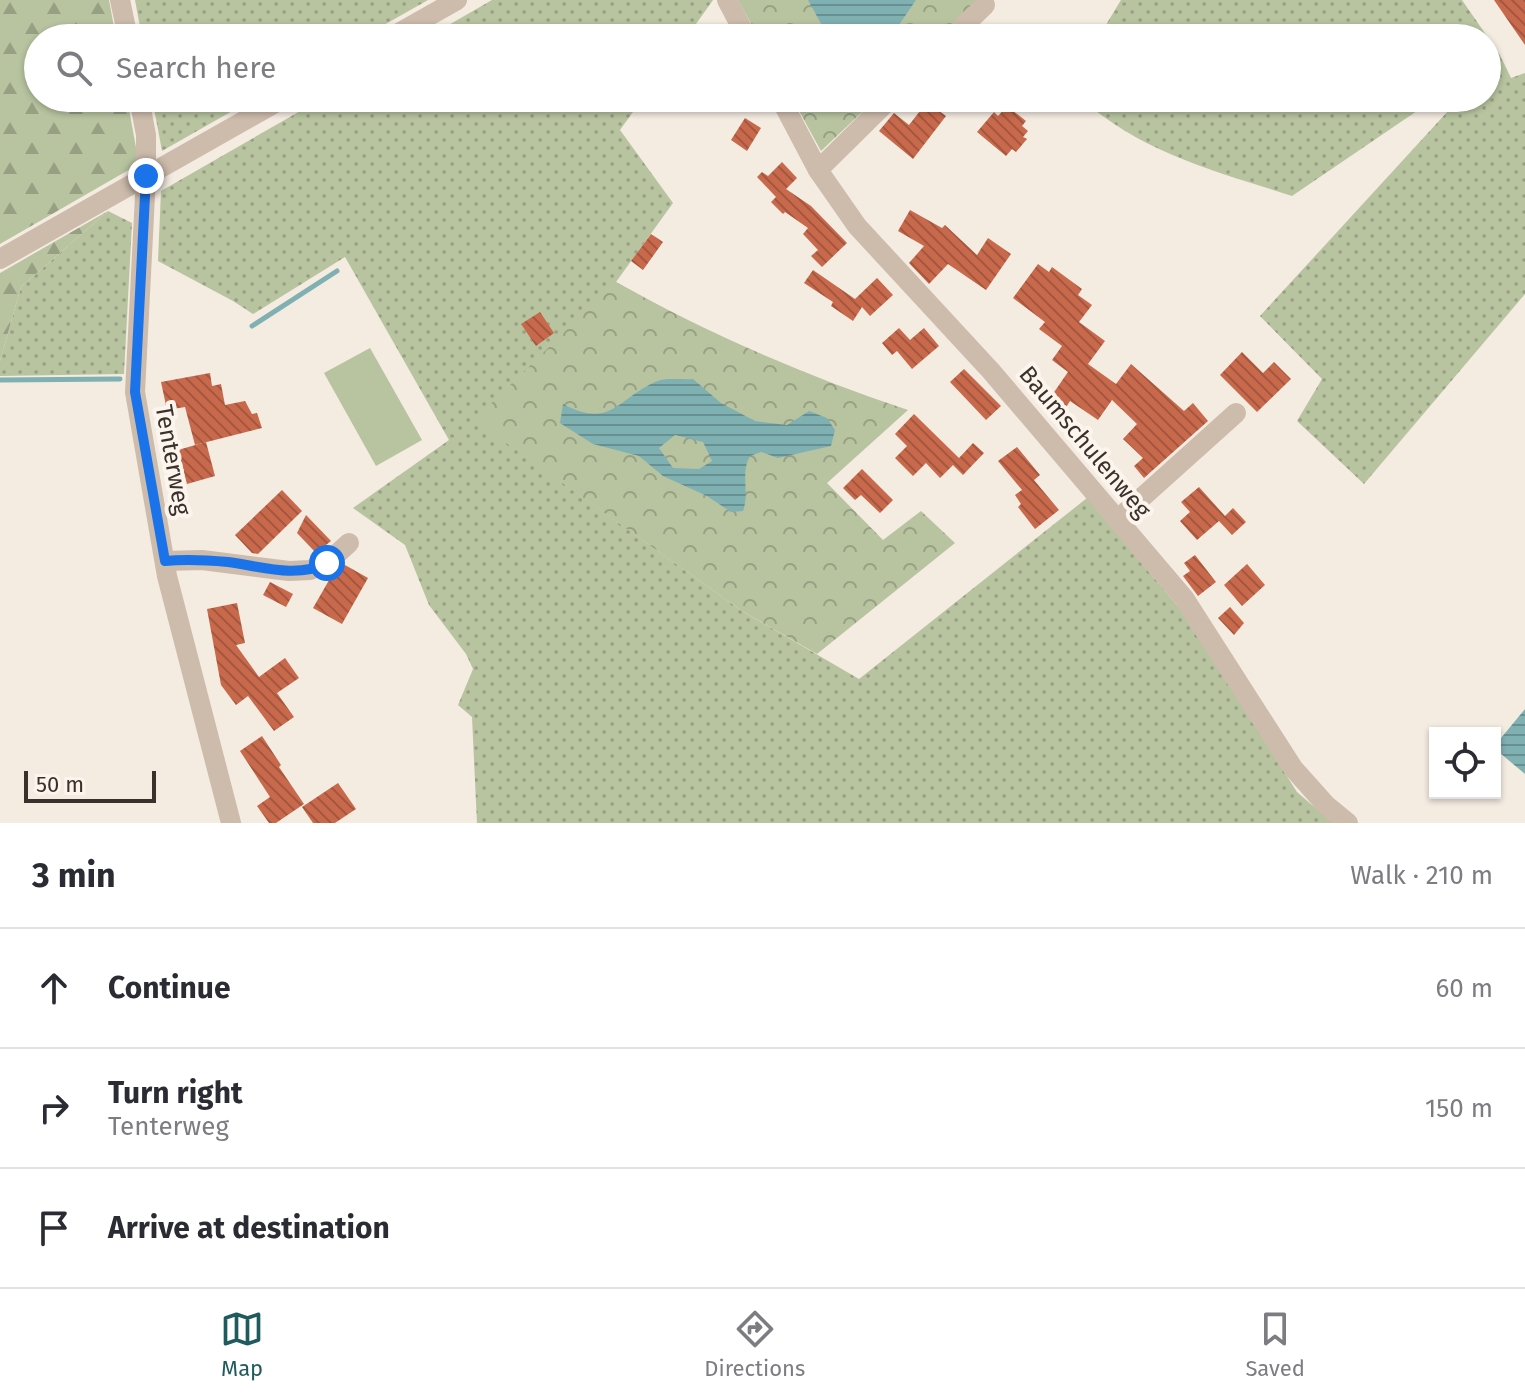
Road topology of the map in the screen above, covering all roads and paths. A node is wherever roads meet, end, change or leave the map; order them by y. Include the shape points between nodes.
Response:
1 (120, 0) edge
2 (457, 0) edge
3 (727, 0) edge
4 (985, 5) dead end
5 (125, 24) edge
6 (415, 24) edge
7 (740, 24) edge
8 (965, 24) edge
9 (142, 112) edge
10 (259, 112) edge
11 (787, 112) edge
12 (877, 112) edge
13 (818, 170) junction
14 (146, 176) junction
15 (0, 259) edge
16 (1236, 413) dead end
17 (1117, 520) junction
18 (349, 543) dead end
19 (165, 561) junction
20 (231, 823) edge
21 (1348, 823) edge

1 - 5 street
2 - 6 street
3 - 7 street
4 - 8 street
9 - 14 street, Tenterweg
10 - 14 street
11 - 13 street, Baumschulenweg
12 - 13 street
13 - 17 street, Baumschulenweg via 857,226 991,371
14 - 15 street
14 - 19 street, Tenterweg via 135,392
16 - 17 street
17 - 21 street, Baumschulenweg via 1184,598 1293,768
18 - 19 street via 310,570
19 - 20 street, Tenterweg

